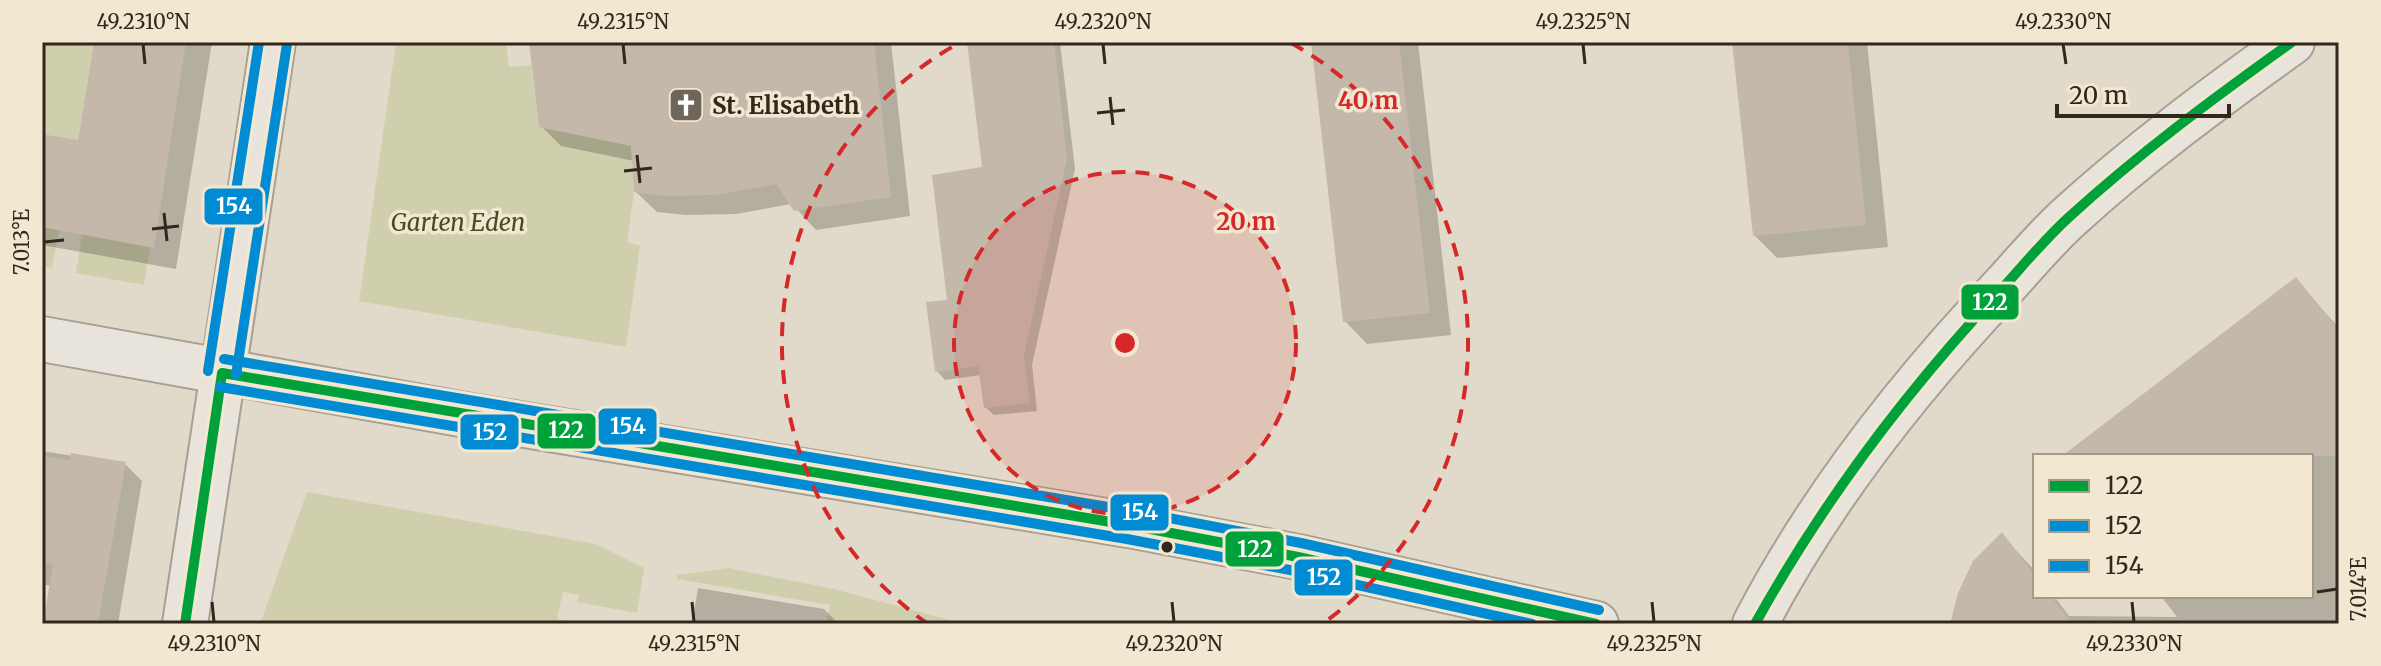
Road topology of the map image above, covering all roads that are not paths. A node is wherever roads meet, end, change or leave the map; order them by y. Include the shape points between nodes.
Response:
1 (273, 42) edge
2 (2292, 42) edge
3 (42, 339) edge
4 (222, 373) junction
5 (185, 624) edge
6 (1596, 624) edge
7 (1755, 624) edge

1 - 4 street
2 - 7 street via 2067,219 1976,315 1884,424 1802,540
3 - 4 street
4 - 5 street
4 - 6 street via 1129,525

